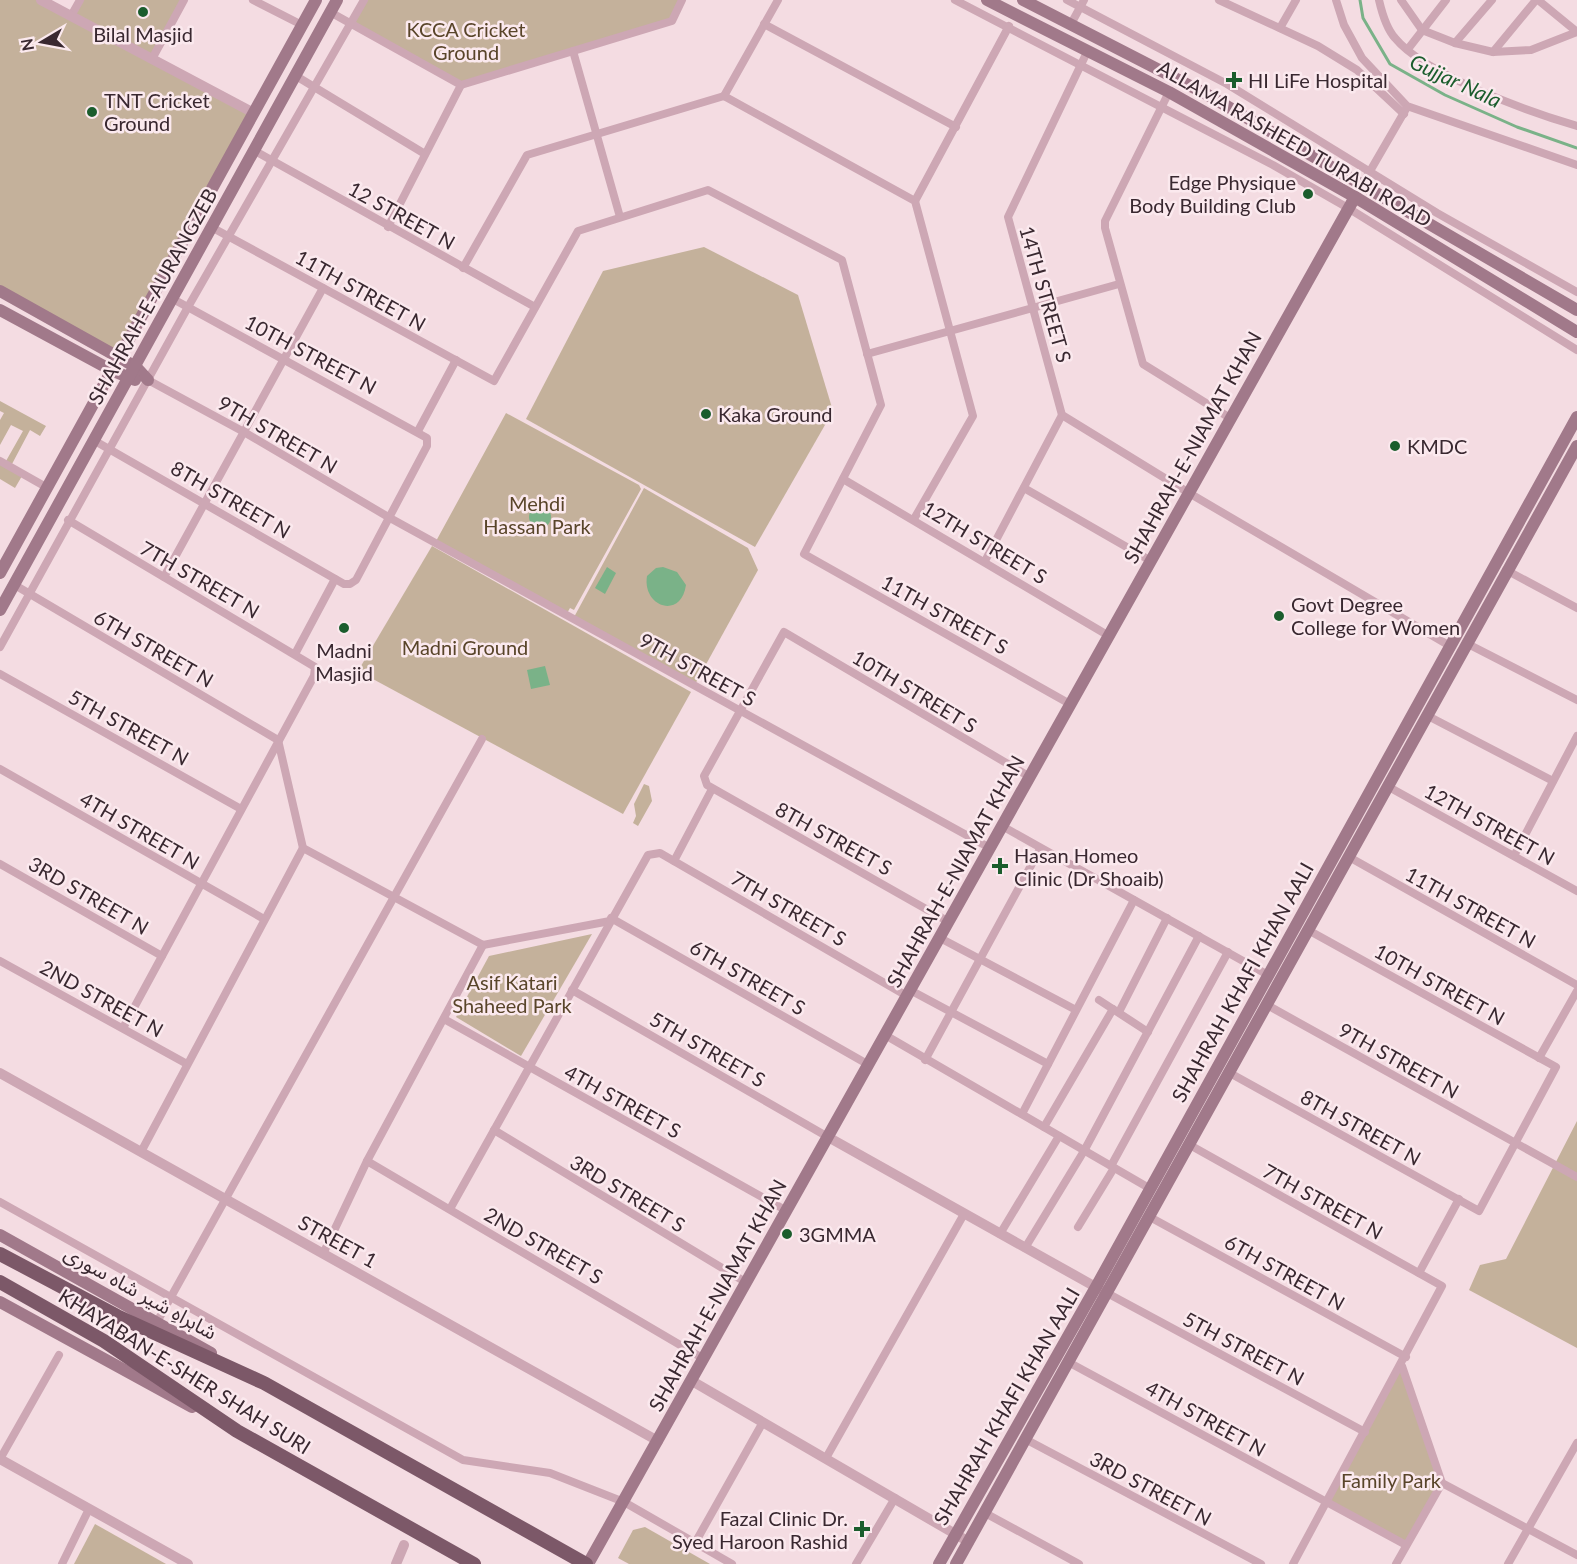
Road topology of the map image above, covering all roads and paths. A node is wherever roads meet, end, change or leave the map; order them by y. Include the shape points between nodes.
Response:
1 (41, 0) edge
2 (80, 0) edge
3 (184, 0) edge
4 (254, 0) edge
5 (316, 0) edge
6 (337, 0) edge
7 (364, 0) edge
8 (682, 0) edge
9 (778, 0) edge
10 (955, 0) edge
11 (987, 0) edge
12 (1023, 0) edge
13 (1067, 0) edge
14 (1220, 0) edge
15 (1296, 0) edge
16 (1336, 0) edge
17 (1379, 0) edge
18 (1401, 0) edge
19 (1446, 0) edge
20 (1492, 0) edge
21 (1537, 0) edge
22 (1082, 3) edge
23 (1236, 4) edge
24 (330, 12) junction
25 (71, 16) junction
26 (351, 23) junction
27 (764, 24) junction
28 (1071, 24) junction
29 (302, 25) junction
30 (1009, 26) junction
31 (1280, 28) junction
32 (1422, 30) junction
33 (1577, 32) edge
34 (1455, 43) junction
35 (1408, 49) junction
36 (1088, 50) junction
37 (573, 51) junction
38 (1493, 52) junction
39 (152, 59) junction
40 (1081, 64) junction
41 (296, 76) junction
42 (1382, 82) junction
43 (461, 85) junction
44 (315, 88) junction
45 (1376, 91) junction
46 (1170, 92) junction
47 (724, 96) junction
48 (1163, 106) junction
49 (1405, 110) junction
50 (254, 113) junction
51 (1577, 126) edge
52 (956, 127) junction
53 (597, 134) junction
54 (255, 151) junction
55 (425, 154) junction
56 (271, 161) junction
57 (1577, 165) edge
58 (1370, 171) junction
59 (1363, 183) junction
60 (1355, 197) junction
61 (915, 201) junction
62 (1348, 208) junction
63 (620, 217) junction
64 (388, 227) junction
65 (213, 228) junction
66 (230, 237) junction
67 (463, 268) junction
68 (1119, 284) junction
69 (323, 288) junction
70 (0, 291) edge
71 (1577, 292) edge
72 (173, 299) junction
73 (188, 306) junction
74 (535, 308) junction
75 (1033, 308) junction
76 (0, 310) edge
77 (1577, 310) edge
78 (950, 331) junction
79 (1577, 332) edge
80 (1577, 350) edge
81 (867, 354) junction
82 (119, 357) junction
83 (284, 358) junction
84 (456, 360) junction
85 (136, 367) junction
86 (111, 370) junction
87 (129, 380) junction
88 (148, 380) junction
89 (1062, 415) junction
90 (1577, 417) edge
91 (1230, 418) junction
92 (418, 431) junction
93 (244, 432) junction
94 (95, 441) junction
95 (1577, 446) edge
96 (109, 449) junction
97 (0, 461) edge
98 (843, 479) junction
99 (46, 487) junction
100 (1024, 488) junction
101 (1188, 493) junction
102 (205, 503) junction
103 (390, 518) junction
104 (914, 519) junction
105 (68, 520) junction
106 (985, 561) junction
107 (1151, 561) junction
108 (1506, 570) junction
109 (0, 573) edge
110 (164, 577) junction
111 (335, 579) junction
112 (13, 584) junction
113 (29, 595) junction
114 (1577, 609) edge
115 (0, 610) edge
116 (1109, 636) junction
117 (1466, 643) junction
118 (1450, 646) junction
119 (0, 647) edge
120 (295, 654) junction
121 (0, 674) edge
122 (1577, 700) edge
123 (1071, 704) junction
124 (1416, 709) junction
125 (738, 710) junction
126 (1428, 716) junction
127 (1577, 736) edge
128 (482, 739) dead end
129 (278, 740) junction
130 (0, 769) edge
131 (1029, 777) junction
132 (1553, 781) junction
133 (1387, 786) junction
134 (712, 789) junction
135 (242, 809) junction
136 (1002, 826) junction
137 (1339, 846) junction
138 (303, 848) junction
139 (990, 848) junction
140 (1040, 849) junction
141 (1515, 854) junction
142 (1350, 855) junction
143 (674, 861) junction
144 (0, 864) edge
145 (201, 883) junction
146 (1577, 891) edge
147 (394, 897) junction
148 (1134, 900) junction
149 (1167, 918) junction
150 (264, 919) junction
151 (611, 920) junction
152 (949, 922) junction
153 (1308, 930) junction
154 (1199, 936) junction
155 (940, 938) junction
156 (483, 945) junction
157 (1228, 952) junction
158 (162, 956) junction
159 (980, 959) junction
160 (0, 961) edge
161 (1266, 979) junction
162 (1577, 984) edge
163 (1276, 988) junction
164 (572, 990) junction
165 (1577, 991) edge
166 (909, 993) junction
167 (1099, 1000) dead end
168 (1266, 1005) junction
169 (1076, 1010) junction
170 (951, 1011) junction
171 (1116, 1011) junction
172 (444, 1019) junction
173 (123, 1028) junction
174 (1148, 1032) junction
175 (885, 1035) junction
176 (1539, 1058) junction
177 (925, 1060) junction
178 (187, 1064) junction
179 (1048, 1064) junction
180 (869, 1065) junction
181 (529, 1067) junction
182 (1228, 1072) junction
183 (0, 1073) edge
184 (1022, 1114) junction
185 (1044, 1127) junction
186 (494, 1130) junction
187 (1059, 1136) junction
188 (828, 1137) junction
189 (1514, 1143) junction
190 (1188, 1144) junction
191 (1084, 1151) junction
192 (141, 1152) junction
193 (368, 1161) junction
194 (1113, 1167) junction
195 (1577, 1177) edge
196 (1149, 1188) junction
197 (226, 1199) junction
198 (1458, 1199) junction
199 (0, 1202) edge
200 (450, 1209) junction
201 (787, 1211) junction
202 (964, 1214) junction
203 (1148, 1216) junction
204 (1078, 1227) dead end
205 (1000, 1234) junction
206 (0, 1235) edge
207 (1025, 1248) junction
208 (0, 1254) edge
209 (323, 1254) junction
210 (1419, 1273) junction
211 (0, 1282) edge
212 (747, 1283) junction
213 (1101, 1290) junction
214 (170, 1299) junction
215 (0, 1302) edge
216 (157, 1322) junction
217 (59, 1355) dead end
218 (704, 1359) junction
219 (1404, 1361) junction
220 (1070, 1363) junction
221 (692, 1381) junction
222 (264, 1383) junction
223 (763, 1422) junction
224 (237, 1431) junction
225 (1365, 1432) junction
226 (658, 1440) junction
227 (1027, 1440) junction
228 (1577, 1443) edge
229 (826, 1458) junction
230 (0, 1459) edge
231 (1442, 1482) junction
232 (895, 1498) junction
233 (624, 1502) junction
234 (1327, 1502) junction
235 (90, 1509) junction
236 (985, 1513) junction
237 (1528, 1529) junction
238 (956, 1534) junction
239 (969, 1542) junction
240 (695, 1543) junction
241 (404, 1545) dead end
242 (1406, 1545) junction
243 (1577, 1555) edge
244 (62, 1564) edge
245 (188, 1564) edge
246 (396, 1564) edge
247 (474, 1564) edge
248 (587, 1564) edge
249 (732, 1564) edge
250 (856, 1564) edge
251 (939, 1564) edge
252 (956, 1564) edge
253 (1079, 1564) edge
254 (1261, 1564) edge
255 (1293, 1564) edge
256 (1396, 1564) edge
257 (1508, 1564) edge

1 - 25 street
2 - 25 street
3 - 39 street
4 - 29 street
5 - 29 main road, SHAHRAH-E-AURANGZEB
6 - 24 main road, SHAHRAH-E-AURANGZEB
7 - 26 street
8 - 37 street via 672,21
9 - 27 street
10 - 30 street
11 - 36 main road, ALLAMA RASHEED TURABI ROAD
12 - 28 main road, ALLAMA RASHEED TURABI ROAD
13 - 22 street
14 - 23 street
15 - 31 street
16 - 42 street via 1362,58
17 - 35 street via 1383,18 1395,39
18 - 32 street
19 - 32 street
20 - 34 street
21 - 33 street
21 - 38 street
22 - 28 street
22 - 58 street via 1227,84
23 - 31 street
24 - 26 street
24 - 41 main road, SHAHRAH-E-AURANGZEB
25 - 39 street
26 - 43 street
26 - 44 street
27 - 47 street
27 - 52 street
28 - 59 main road, ALLAMA RASHEED TURABI ROAD via 1206,94
29 - 50 main road, SHAHRAH-E-AURANGZEB
30 - 40 street
30 - 52 street
31 - 45 street via 1357,70
32 - 34 street
32 - 35 street
33 - 38 street via 1531,50
34 - 38 street
35 - 51 street via 1434,70
36 - 40 street, 14TH STREET S
36 - 46 main road, ALLAMA RASHEED TURABI ROAD
37 - 43 street
37 - 53 street
39 - 50 street
40 - 48 street
40 - 75 street, 14TH STREET S via 1008,217
41 - 44 street
41 - 54 main road, SHAHRAH-E-AURANGZEB
42 - 45 street
42 - 49 street
43 - 55 street
44 - 55 street
44 - 56 street
45 - 49 street
46 - 48 street
46 - 60 main road, ALLAMA RASHEED TURABI ROAD
47 - 53 street
47 - 61 street
48 - 62 street
48 - 68 street via 1106,221
49 - 57 street
49 - 58 street
50 - 82 main road, SHAHRAH-E-AURANGZEB
52 - 61 street
53 - 63 street
53 - 67 street via 527,154
54 - 56 street, 12 STREET N
54 - 65 main road, SHAHRAH-E-AURANGZEB
55 - 64 street
56 - 64 street, 12 STREET N
56 - 66 street
58 - 59 street
58 - 71 street
59 - 60 street
59 - 77 main road, ALLAMA RASHEED TURABI ROAD
60 - 62 main road, SHAHRAH-E-NIAMAT KHAN
60 - 79 main road, ALLAMA RASHEED TURABI ROAD
61 - 78 street
62 - 80 street
62 - 91 main road, SHAHRAH-E-NIAMAT KHAN
63 - 74 street via 578,231
63 - 81 street via 708,190 842,260
64 - 67 street, 12 STREET N
65 - 66 street, 11TH STREET N
65 - 72 main road, SHAHRAH-E-AURANGZEB
66 - 69 street, 11TH STREET N
66 - 73 street
67 - 74 street, 12 STREET N
68 - 75 street
68 - 91 street via 1143,364
69 - 83 street
69 - 84 street, 11TH STREET N
70 - 82 main road
72 - 73 street, 10TH STREET N
72 - 85 main road, SHAHRAH-E-AURANGZEB
73 - 83 street, 10TH STREET N
73 - 88 street
74 - 84 street, 11TH STREET N via 494,381
75 - 78 street
75 - 89 street, 14TH STREET S
76 - 86 main road
78 - 81 street
78 - 104 street via 973,416
81 - 98 street via 881,405
82 - 85 main road
82 - 86 main road, SHAHRAH-E-AURANGZEB
83 - 92 street, 10TH STREET N
83 - 93 street
84 - 92 street
85 - 87 main road, SHAHRAH-E-AURANGZEB
85 - 88 main road
86 - 87 main road
86 - 99 main road, SHAHRAH-E-AURANGZEB
87 - 88 main road
87 - 94 main road, SHAHRAH-E-AURANGZEB
88 - 93 street, 9TH STREET N
88 - 96 street
89 - 100 street
89 - 101 street
90 - 118 main road, SHAHRAH KHAFI KHAN AALI
91 - 101 main road, SHAHRAH-E-NIAMAT KHAN
92 - 103 street, 10TH STREET N via 428,442
93 - 102 street
93 - 103 street, 9TH STREET N
94 - 96 street, 8TH STREET N
94 - 112 main road, SHAHRAH-E-AURANGZEB
95 - 108 main road, SHAHRAH KHAFI KHAN AALI
96 - 102 street, 8TH STREET N
96 - 105 street
97 - 99 street
98 - 104 street, 12TH STREET S
98 - 123 street, 11TH STREET S via 804,554
99 - 109 main road, SHAHRAH-E-AURANGZEB
100 - 106 street
100 - 107 street
101 - 107 main road, SHAHRAH-E-NIAMAT KHAN
101 - 118 street
102 - 110 street
102 - 111 street, 8TH STREET N
103 - 111 street, 8TH STREET N via 356,580 350,584
103 - 125 street, 9TH STREET S
104 - 106 street, 12TH STREET S
105 - 110 street, 7TH STREET N
105 - 113 street
106 - 116 street, 12TH STREET S
107 - 116 main road, SHAHRAH-E-NIAMAT KHAN
108 - 114 street
108 - 117 main road, SHAHRAH KHAFI KHAN AALI
110 - 120 street, 7TH STREET N
111 - 120 street
112 - 113 street, 6TH STREET N
112 - 115 main road, SHAHRAH-E-AURANGZEB
113 - 119 street
113 - 129 street, 6TH STREET N
116 - 123 main road, SHAHRAH-E-NIAMAT KHAN
117 - 122 street
117 - 126 main road, SHAHRAH KHAFI KHAN AALI
118 - 124 main road, SHAHRAH KHAFI KHAN AALI
120 - 129 street, 7TH STREET N via 315,667 314,676
121 - 135 street, 5TH STREET N
123 - 131 main road, SHAHRAH-E-NIAMAT KHAN
124 - 126 main road
124 - 137 main road, SHAHRAH KHAFI KHAN AALI
125 - 131 street, 10TH STREET S via 784,632
125 - 134 street, 8TH STREET S via 704,781
125 - 139 street, 9TH STREET S
126 - 132 street
126 - 133 main road, SHAHRAH KHAFI KHAN AALI
127 - 132 street
128 - 147 street
129 - 135 street
129 - 138 street
130 - 145 street, 4TH STREET N
131 - 136 main road, SHAHRAH-E-NIAMAT KHAN
132 - 141 street
133 - 141 street, 12TH STREET N
133 - 142 main road, SHAHRAH KHAFI KHAN AALI
134 - 143 street
134 - 152 street, 8TH STREET S
135 - 145 street
136 - 139 main road, SHAHRAH-E-NIAMAT KHAN
136 - 140 street
137 - 142 main road
137 - 161 main road, SHAHRAH KHAFI KHAN AALI
138 - 147 street
138 - 150 street
139 - 152 main road, SHAHRAH-E-NIAMAT KHAN
140 - 148 street
140 - 159 street
141 - 146 street, 12TH STREET N
142 - 153 main road, SHAHRAH KHAFI KHAN AALI
142 - 162 street, 11TH STREET N
143 - 151 street, 7TH STREET S via 660,853 645,857
143 - 166 street, 7TH STREET S
144 - 158 street, 3RD STREET N
145 - 150 street, 4TH STREET N
145 - 158 street
147 - 156 street
147 - 197 street
148 - 149 street
148 - 169 street
149 - 154 street
149 - 171 street
150 - 178 street
151 - 156 street
151 - 164 street
151 - 180 street, 6TH STREET S
152 - 155 main road, SHAHRAH-E-NIAMAT KHAN
153 - 163 main road, SHAHRAH KHAFI KHAN AALI
153 - 176 street, 10TH STREET N
154 - 157 street
154 - 174 street
155 - 159 street
155 - 166 main road, SHAHRAH-E-NIAMAT KHAN
156 - 172 street
157 - 161 street
157 - 194 street
158 - 173 street
159 - 169 street
159 - 170 street
160 - 173 street, 2ND STREET N
161 - 163 main road
161 - 196 main road, SHAHRAH KHAFI KHAN AALI
163 - 168 main road, SHAHRAH KHAFI KHAN AALI
164 - 181 street
164 - 188 street, 5TH STREET S
165 - 176 street
166 - 170 street, 7TH STREET S
166 - 175 main road, SHAHRAH-E-NIAMAT KHAN
167 - 171 street
168 - 182 main road, SHAHRAH KHAFI KHAN AALI
168 - 189 street, 9TH STREET N
169 - 179 street
170 - 177 street
170 - 179 street, 7TH STREET S
171 - 174 street
171 - 185 street
172 - 181 street, 4TH STREET S
172 - 193 street
173 - 178 street, 2ND STREET N
174 - 191 street
175 - 177 street
175 - 180 main road, SHAHRAH-E-NIAMAT KHAN
176 - 189 street, 10TH STREET N via 1556,1067
177 - 184 street
178 - 192 street
179 - 184 street
180 - 188 main road, SHAHRAH-E-NIAMAT KHAN
181 - 186 street
181 - 201 street, 4TH STREET S
182 - 190 main road, SHAHRAH KHAFI KHAN AALI
182 - 198 street, 8TH STREET N
183 - 192 street, STREET 1
184 - 185 street
185 - 187 street
186 - 200 street
186 - 212 street, 3RD STREET S
187 - 191 street
187 - 205 street
188 - 201 main road, SHAHRAH-E-NIAMAT KHAN
188 - 202 street
189 - 195 street, 9TH STREET N
189 - 198 street, 8TH STREET N via 1479,1211
190 - 203 main road, SHAHRAH KHAFI KHAN AALI
190 - 210 street, 7TH STREET N
191 - 194 street
191 - 207 street
192 - 197 street, STREET 1
193 - 200 street, 2ND STREET S
193 - 209 street
194 - 196 street
194 - 204 street
196 - 213 main road, SHAHRAH KHAFI KHAN AALI
197 - 209 street, STREET 1
197 - 214 street
198 - 210 street
199 - 214 street
200 - 218 street, 2ND STREET S
201 - 212 main road, SHAHRAH-E-NIAMAT KHAN
202 - 205 street
202 - 229 street
203 - 213 main road, SHAHRAH KHAFI KHAN AALI
203 - 219 street, 6TH STREET N
205 - 207 street
206 - 216 main road, شاہراہِ شیر شاہ سوری
207 - 213 street
208 - 222 main road, KHAYABAN-E-SHER SHAH SURI via 117,1316
209 - 226 street, STREET 1
210 - 219 street, 7TH STREET N via 1442,1286
211 - 224 main road, KHAYABAN-E-SHER SHAH SURI via 104,1341
212 - 218 main road, SHAHRAH-E-NIAMAT KHAN
213 - 220 main road, SHAHRAH KHAFI KHAN AALI
213 - 225 street, 5TH STREET N
213 - 238 main road, SHAHRAH KHAFI KHAN AALI
214 - 216 street
214 - 233 street via 463,1460 550,1473
215 - 224 main road
216 - 222 main road, شاہراہِ شیر شاہ سوری
217 - 230 street
218 - 221 main road, SHAHRAH-E-NIAMAT KHAN
219 - 225 street
219 - 231 street
220 - 227 main road, SHAHRAH KHAFI KHAN AALI
220 - 234 street, 4TH STREET N
221 - 223 street
221 - 226 main road, SHAHRAH-E-NIAMAT KHAN
222 - 248 main road, KHAYABAN-E-SHER SHAH SURI
223 - 229 street
223 - 240 street
224 - 247 main road, KHAYABAN-E-SHER SHAH SURI
225 - 234 street
226 - 233 main road, SHAHRAH-E-NIAMAT KHAN
227 - 236 main road, SHAHRAH KHAFI KHAN AALI
227 - 254 street, 3RD STREET N
228 - 237 street
229 - 232 street
230 - 235 street
231 - 237 street
231 - 242 street
232 - 238 street
232 - 250 street
233 - 240 street
233 - 248 main road, SHAHRAH-E-NIAMAT KHAN
234 - 242 street, 4TH STREET N
234 - 255 street
235 - 244 street
235 - 245 street
236 - 239 main road, SHAHRAH KHAFI KHAN AALI
236 - 253 street
237 - 243 street
237 - 257 street
238 - 239 street
238 - 251 main road, SHAHRAH KHAFI KHAN AALI
239 - 252 main road, SHAHRAH KHAFI KHAN AALI
240 - 249 street
241 - 246 street
242 - 256 street

